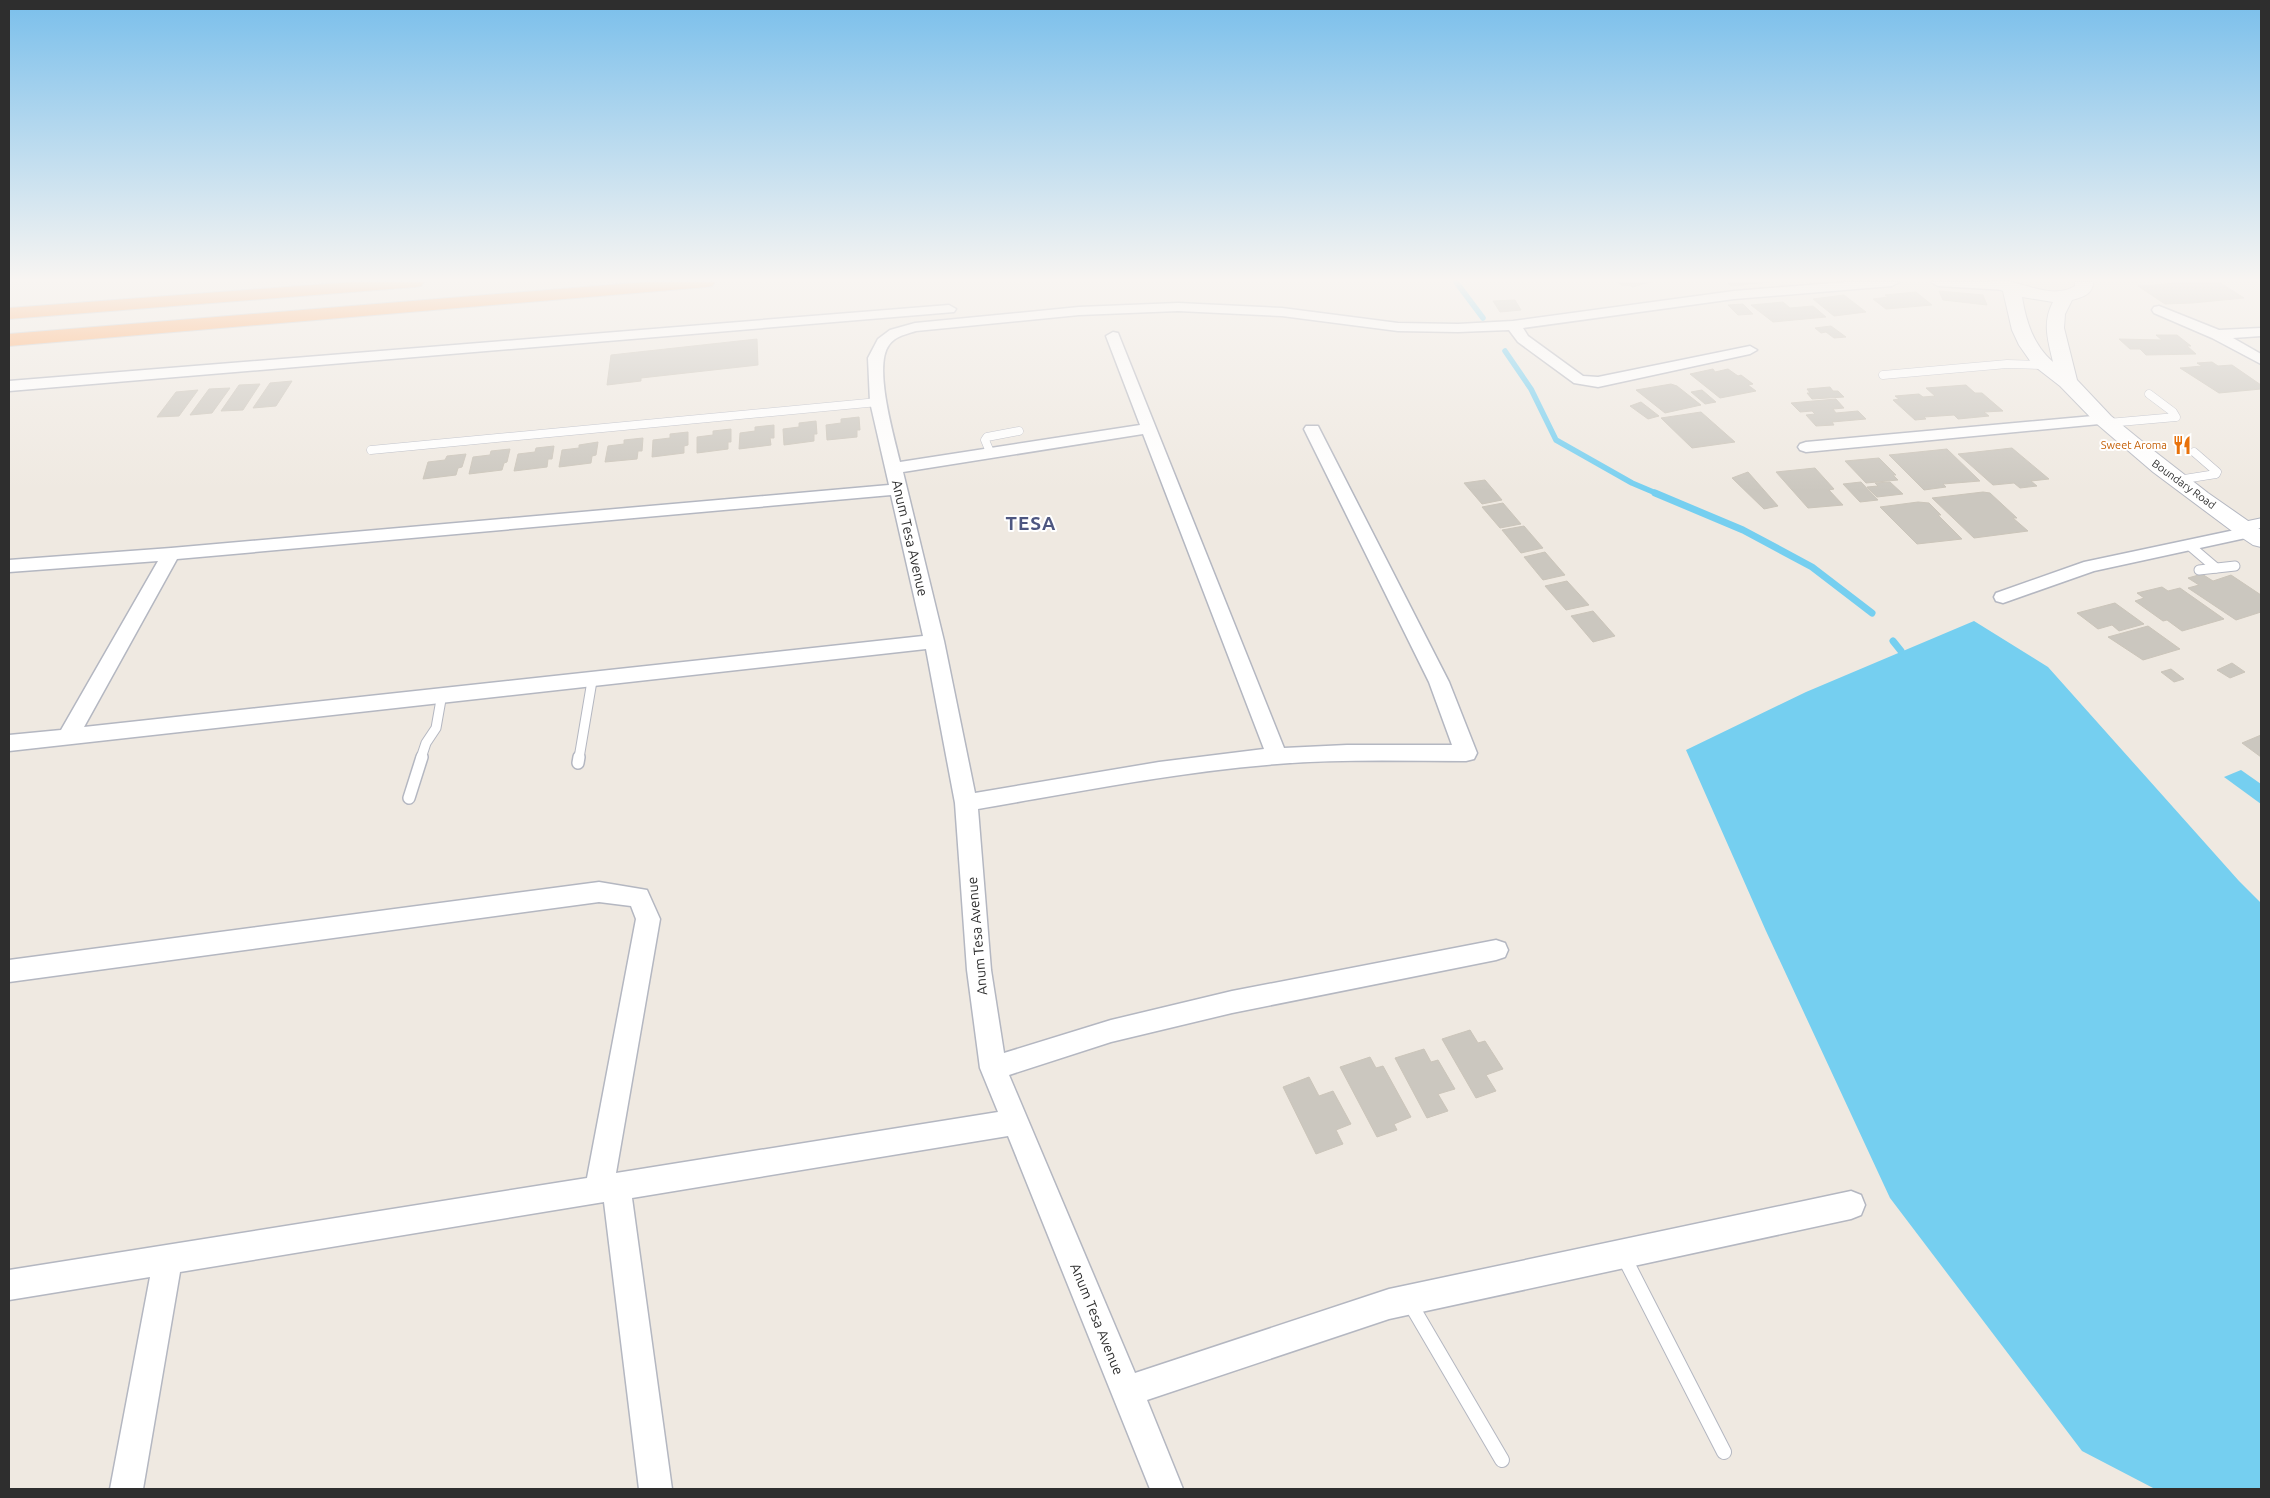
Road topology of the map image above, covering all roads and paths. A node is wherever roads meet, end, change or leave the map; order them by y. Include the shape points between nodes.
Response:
1 (419, 352) edge
2 (878, 352) edge
3 (1119, 352) edge
4 (1541, 352) edge
5 (1741, 352) edge
6 (2033, 352) edge
7 (2061, 352) edge
8 (2247, 352) edge
9 (2261, 360) edge
10 (2044, 365) junction
11 (1883, 375) dead end
12 (2068, 382) junction
13 (9, 386) edge
14 (2149, 394) dead end
15 (878, 402) junction
16 (2106, 421) junction
17 (1149, 428) junction
18 (1312, 429) dead end
19 (1019, 431) dead end
20 (1806, 447) dead end
21 (371, 450) dead end
22 (990, 452) junction
23 (2194, 452) dead end
24 (893, 468) junction
25 (2178, 480) junction
26 (898, 489) junction
27 (2253, 530) edge
28 (2189, 545) junction
29 (171, 554) junction
30 (9, 566) edge
31 (2235, 566) dead end
32 (2216, 568) junction
33 (2199, 570) dead end
34 (2003, 597) dead end
35 (934, 641) junction
36 (592, 680) junction
37 (442, 694) junction
38 (68, 736) junction
39 (9, 743) edge
40 (1276, 756) junction
41 (578, 764) dead end
42 (409, 798) dead end
43 (966, 803) junction
44 (1496, 950) dead end
45 (9, 971) edge
46 (993, 1068) junction
47 (1016, 1122) junction
48 (607, 1189) junction
49 (1851, 1205) dead end
50 (1622, 1254) junction
51 (168, 1258) junction
52 (9, 1285) edge
53 (1408, 1300) junction
54 (1127, 1392) junction
55 (1724, 1452) dead end
56 (1502, 1460) dead end
57 (126, 1489) edge
58 (656, 1489) edge
59 (1166, 1489) edge

1 - 13 street
2 - 15 street, Anum Tesa Avenue via 875,358
3 - 17 street
4 - 5 street via 1579,380 1588,382
6 - 10 main road, Boundary Road
7 - 12 main road, Boundary Road
8 - 9 street
10 - 11 lane via 2006,364
10 - 12 main road, Boundary Road
12 - 16 main road, Boundary Road
14 - 16 lane via 2176,417
15 - 21 lane
15 - 24 street, Anum Tesa Avenue
16 - 20 street
16 - 25 main road, Boundary Road
17 - 22 street
17 - 40 street
18 - 40 street via 1438,682 1466,753
19 - 22 lane via 987,437 985,440
22 - 24 street
23 - 25 lane via 2218,472
24 - 26 street, Anum Tesa Avenue
25 - 27 main road, Boundary Road
26 - 29 street
26 - 35 street, Anum Tesa Avenue
27 - 28 street
28 - 32 lane
28 - 34 street via 2090,566
29 - 30 street
29 - 38 street
31 - 32 lane
32 - 33 lane
35 - 36 street
35 - 43 street, Anum Tesa Avenue
36 - 37 street
36 - 41 lane
37 - 38 street
37 - 42 lane via 436,728 426,743
38 - 39 street
40 - 43 street
43 - 46 street, Anum Tesa Avenue via 979,970
44 - 46 street via 1232,1002 1111,1031
45 - 48 street via 600,892 639,898 648,919
46 - 47 street, Anum Tesa Avenue
47 - 48 street
47 - 54 street, Anum Tesa Avenue
48 - 51 street
48 - 58 street
49 - 50 street
50 - 53 street
50 - 55 lane
51 - 52 street
51 - 57 street
53 - 54 street
53 - 56 lane
54 - 59 street, Anum Tesa Avenue

